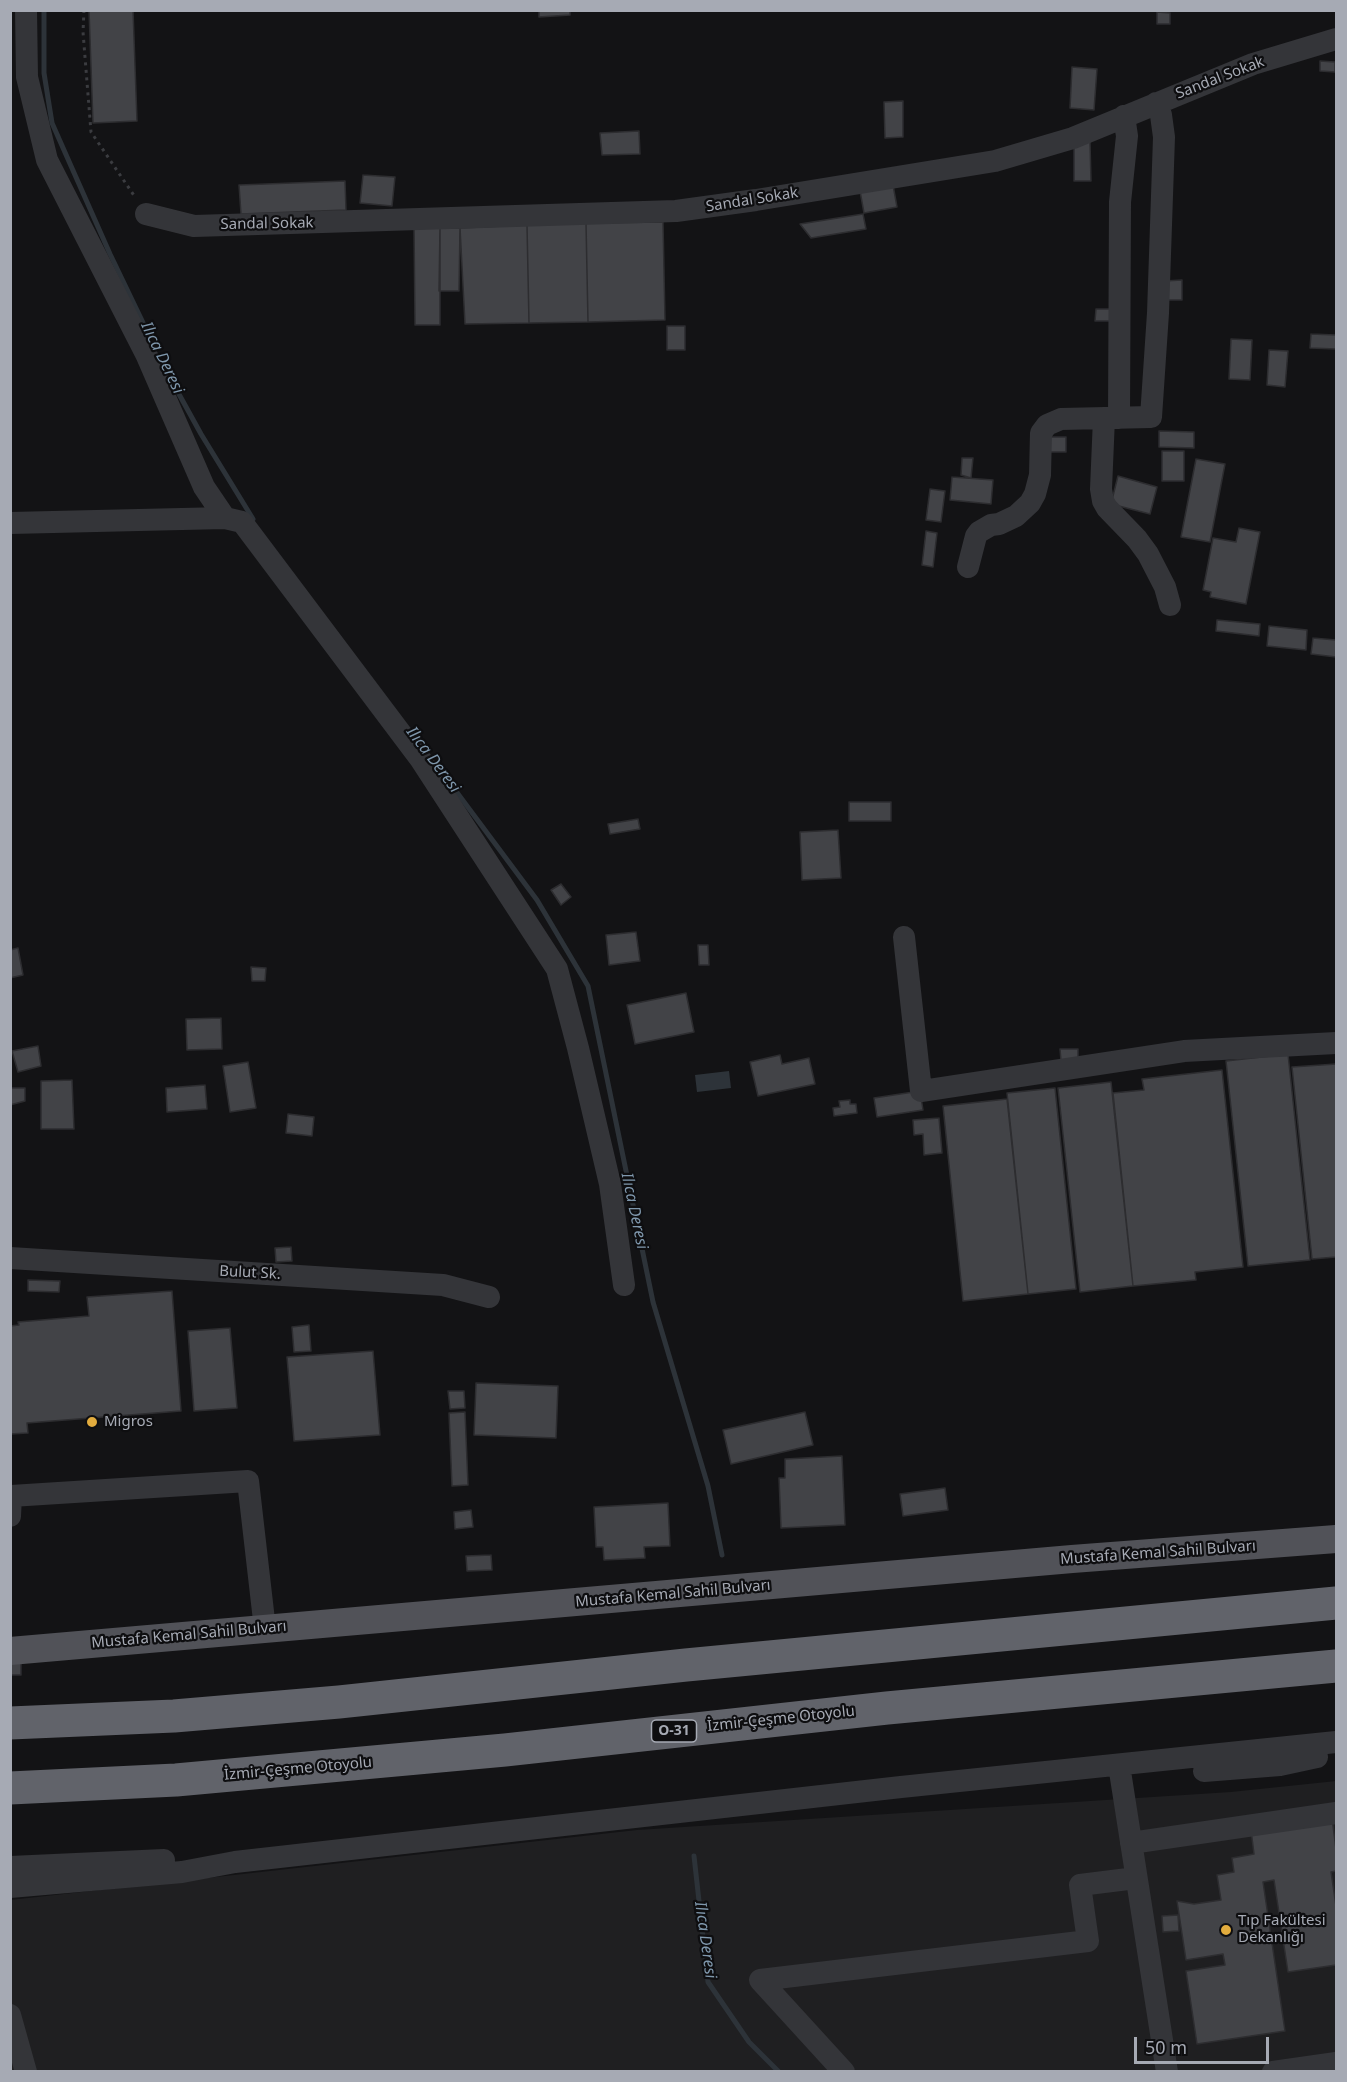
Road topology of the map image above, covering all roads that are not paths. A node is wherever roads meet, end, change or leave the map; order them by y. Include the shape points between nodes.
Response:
1 (26, 10) edge
2 (1336, 39) edge
3 (1156, 103) junction
4 (1124, 116) junction
5 (146, 214) road end
6 (1112, 418) junction
7 (225, 518) junction
8 (10, 523) edge
9 (968, 567) dead end
10 (1170, 604) dead end
11 (904, 937) dead end
12 (1336, 1043) edge
13 (10, 1258) edge
14 (624, 1285) dead end
15 (489, 1297) dead end
16 (10, 1516) edge
17 (1336, 1539) edge
18 (1336, 1603) edge
19 (265, 1629) junction
20 (10, 1651) edge
21 (1336, 1666) edge
22 (10, 1722) edge
23 (1336, 1742) edge
24 (1336, 1752) edge
25 (1120, 1772) junction
26 (10, 1788) edge
27 (1336, 1813) edge
28 (1131, 1843) junction
29 (235, 1862) junction
30 (10, 1867) edge
31 (1136, 1878) junction
32 (10, 1887) edge
33 (10, 2015) edge
34 (1336, 2063) edge
35 (26, 2072) edge
36 (844, 2072) edge
37 (1167, 2072) edge
38 (1274, 2072) edge

1 - 7 street via 27,77 47,160 147,356 204,487
2 - 3 street, Sandal Sokak via 1253,64
3 - 4 street, Sandal Sokak
3 - 6 street via 1164,137 1151,417
4 - 5 street, Sandal Sokak via 1073,138 995,161 676,211 194,226
4 - 6 street via 1127,136 1120,202
6 - 9 street via 1061,419 1047,425 1041,433 1040,475 1030,503 1016,516 991,525 976,536
6 - 10 street via 1101,489 1103,501 1148,554
7 - 8 street
7 - 14 street via 242,522 421,760 557,969 610,1184
11 - 12 street via 921,1091 1184,1051
13 - 15 street, Bulut Sk. via 443,1285
16 - 19 street via 11,1496 248,1480
17 - 19 main road, Mustafa Kemal Sahil Bulvarı
18 - 22 highway via 339,1702 174,1716
19 - 20 main road, Mustafa Kemal Sahil Bulvarı
21 - 26 highway, İzmir-Çeşme Otoyolu / O-31 via 887,1708 506,1750 176,1780
23 - 25 street
24 - 25 street via 1280,1765
25 - 28 street
25 - 29 street via 901,1787
27 - 28 street
28 - 31 street
29 - 30 street via 178,1860
29 - 32 street via 182,1872
31 - 36 street via 1080,1885 1088,1941 760,1980
31 - 37 street
33 - 35 street
34 - 38 street

